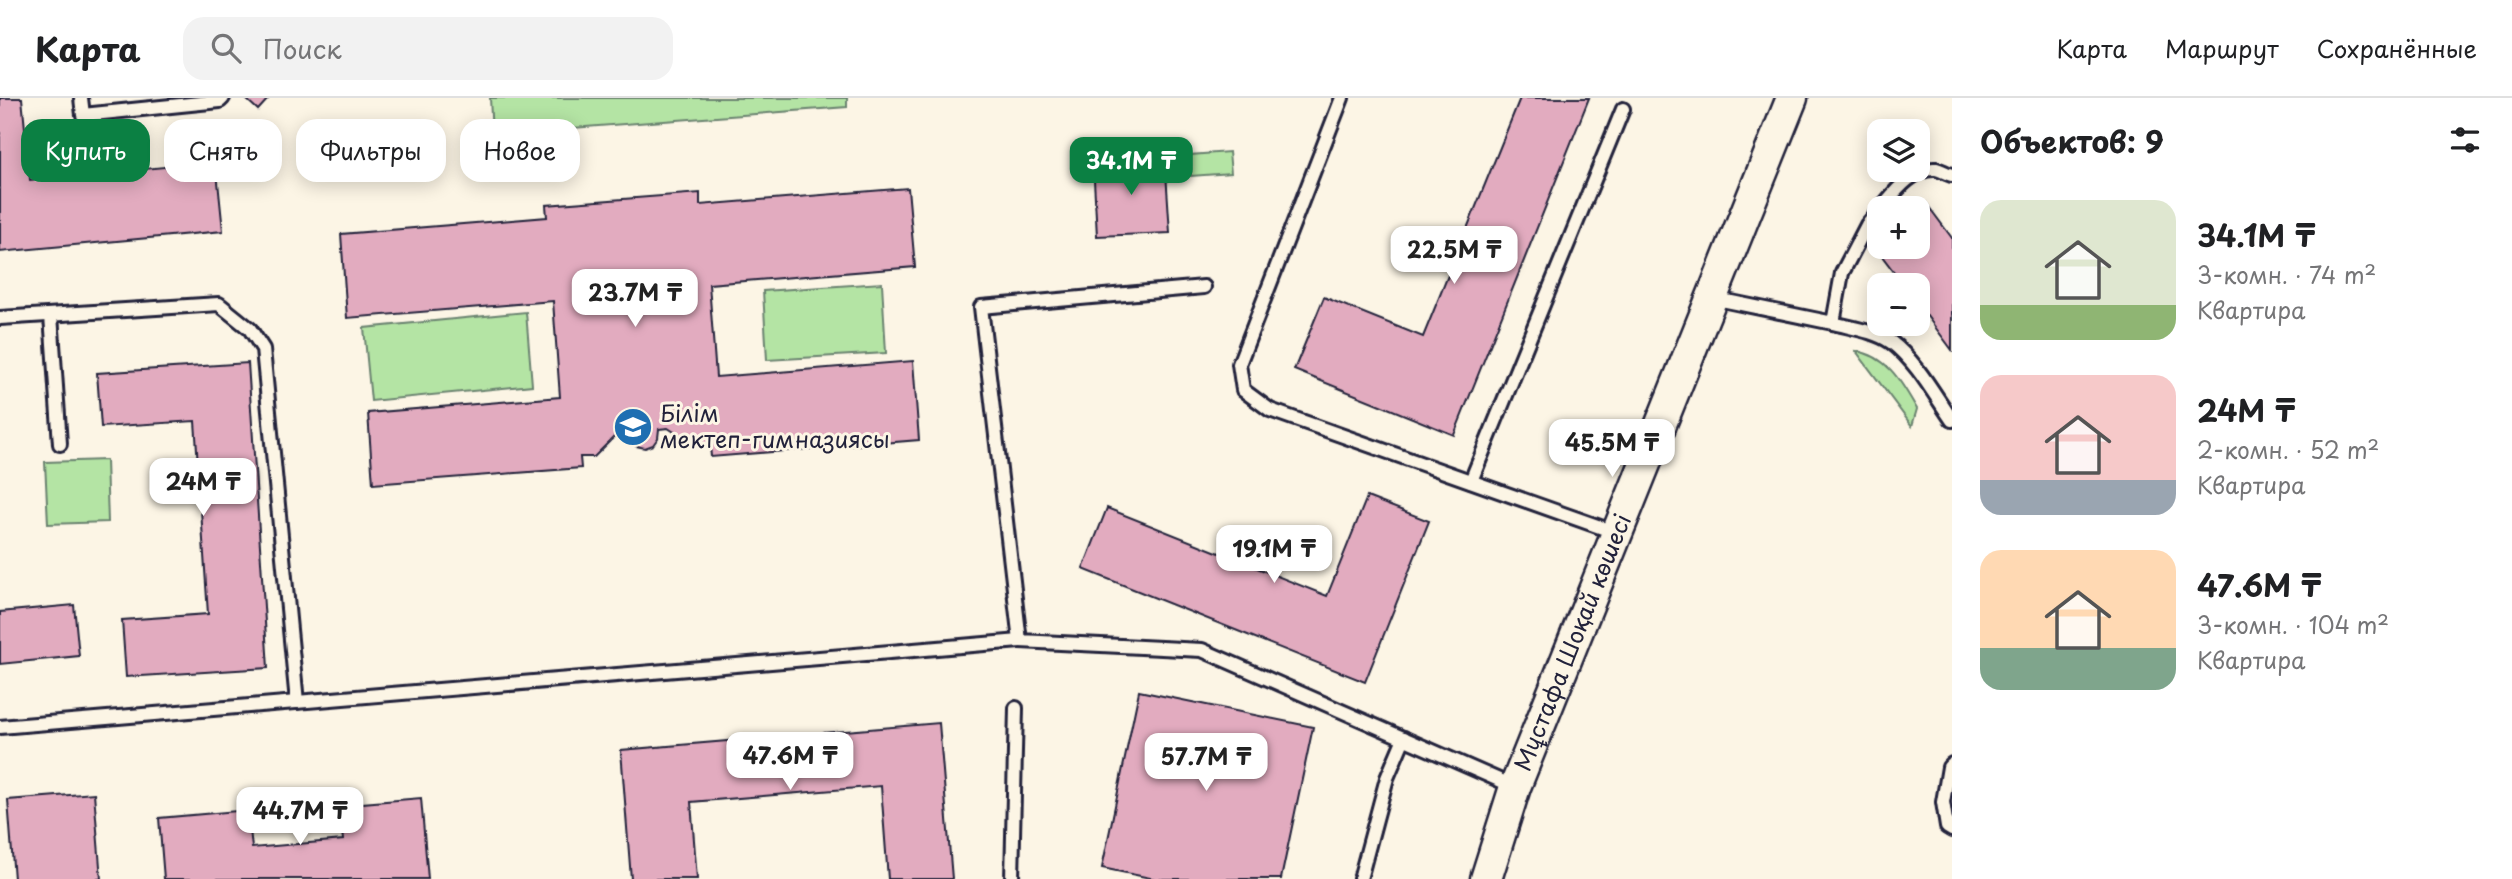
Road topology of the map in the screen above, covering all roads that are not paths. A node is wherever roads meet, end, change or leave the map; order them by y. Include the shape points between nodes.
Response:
1 (81, 98) edge
2 (223, 98) edge
3 (1342, 98) edge
4 (1792, 98) edge
5 (1623, 109) dead end
6 (1952, 175) edge
7 (1892, 196) edge
8 (1867, 225) edge
9 (1204, 287) dead end
10 (1712, 298) junction
11 (51, 315) junction
12 (0, 318) edge
13 (1833, 323) junction
14 (1952, 420) edge
15 (60, 444) dead end
16 (1471, 481) junction
17 (1617, 533) junction
18 (1020, 641) junction
19 (297, 702) junction
20 (1016, 708) dead end
21 (0, 727) edge
22 (1404, 738) junction
23 (1952, 764) edge
24 (1515, 787) junction
25 (1952, 830) edge
26 (1012, 879) edge
27 (1360, 879) edge
28 (1486, 879) edge

1 - 2 lane via 83,115
3 - 16 lane via 1239,364 1243,390 1270,410
4 - 10 street, Мұстафа Шоқай көшесі
5 - 16 lane
6 - 7 lane via 1936,169 1918,172
8 - 13 lane via 1842,273
9 - 18 lane via 981,307
10 - 13 lane
10 - 17 street, Мұстафа Шоқай көшесі
11 - 12 lane
11 - 15 lane
11 - 19 lane via 219,304 250,329 263,349
13 - 14 lane via 1890,341
16 - 17 lane
17 - 24 street, Мұстафа Шоқай көшесі
18 - 19 lane
18 - 22 lane via 1202,650
19 - 21 lane
20 - 26 lane
22 - 24 lane
22 - 27 lane via 1387,778
23 - 25 lane via 1942,802 1947,827
24 - 28 street, Мұстафа Шоқай көшесі

